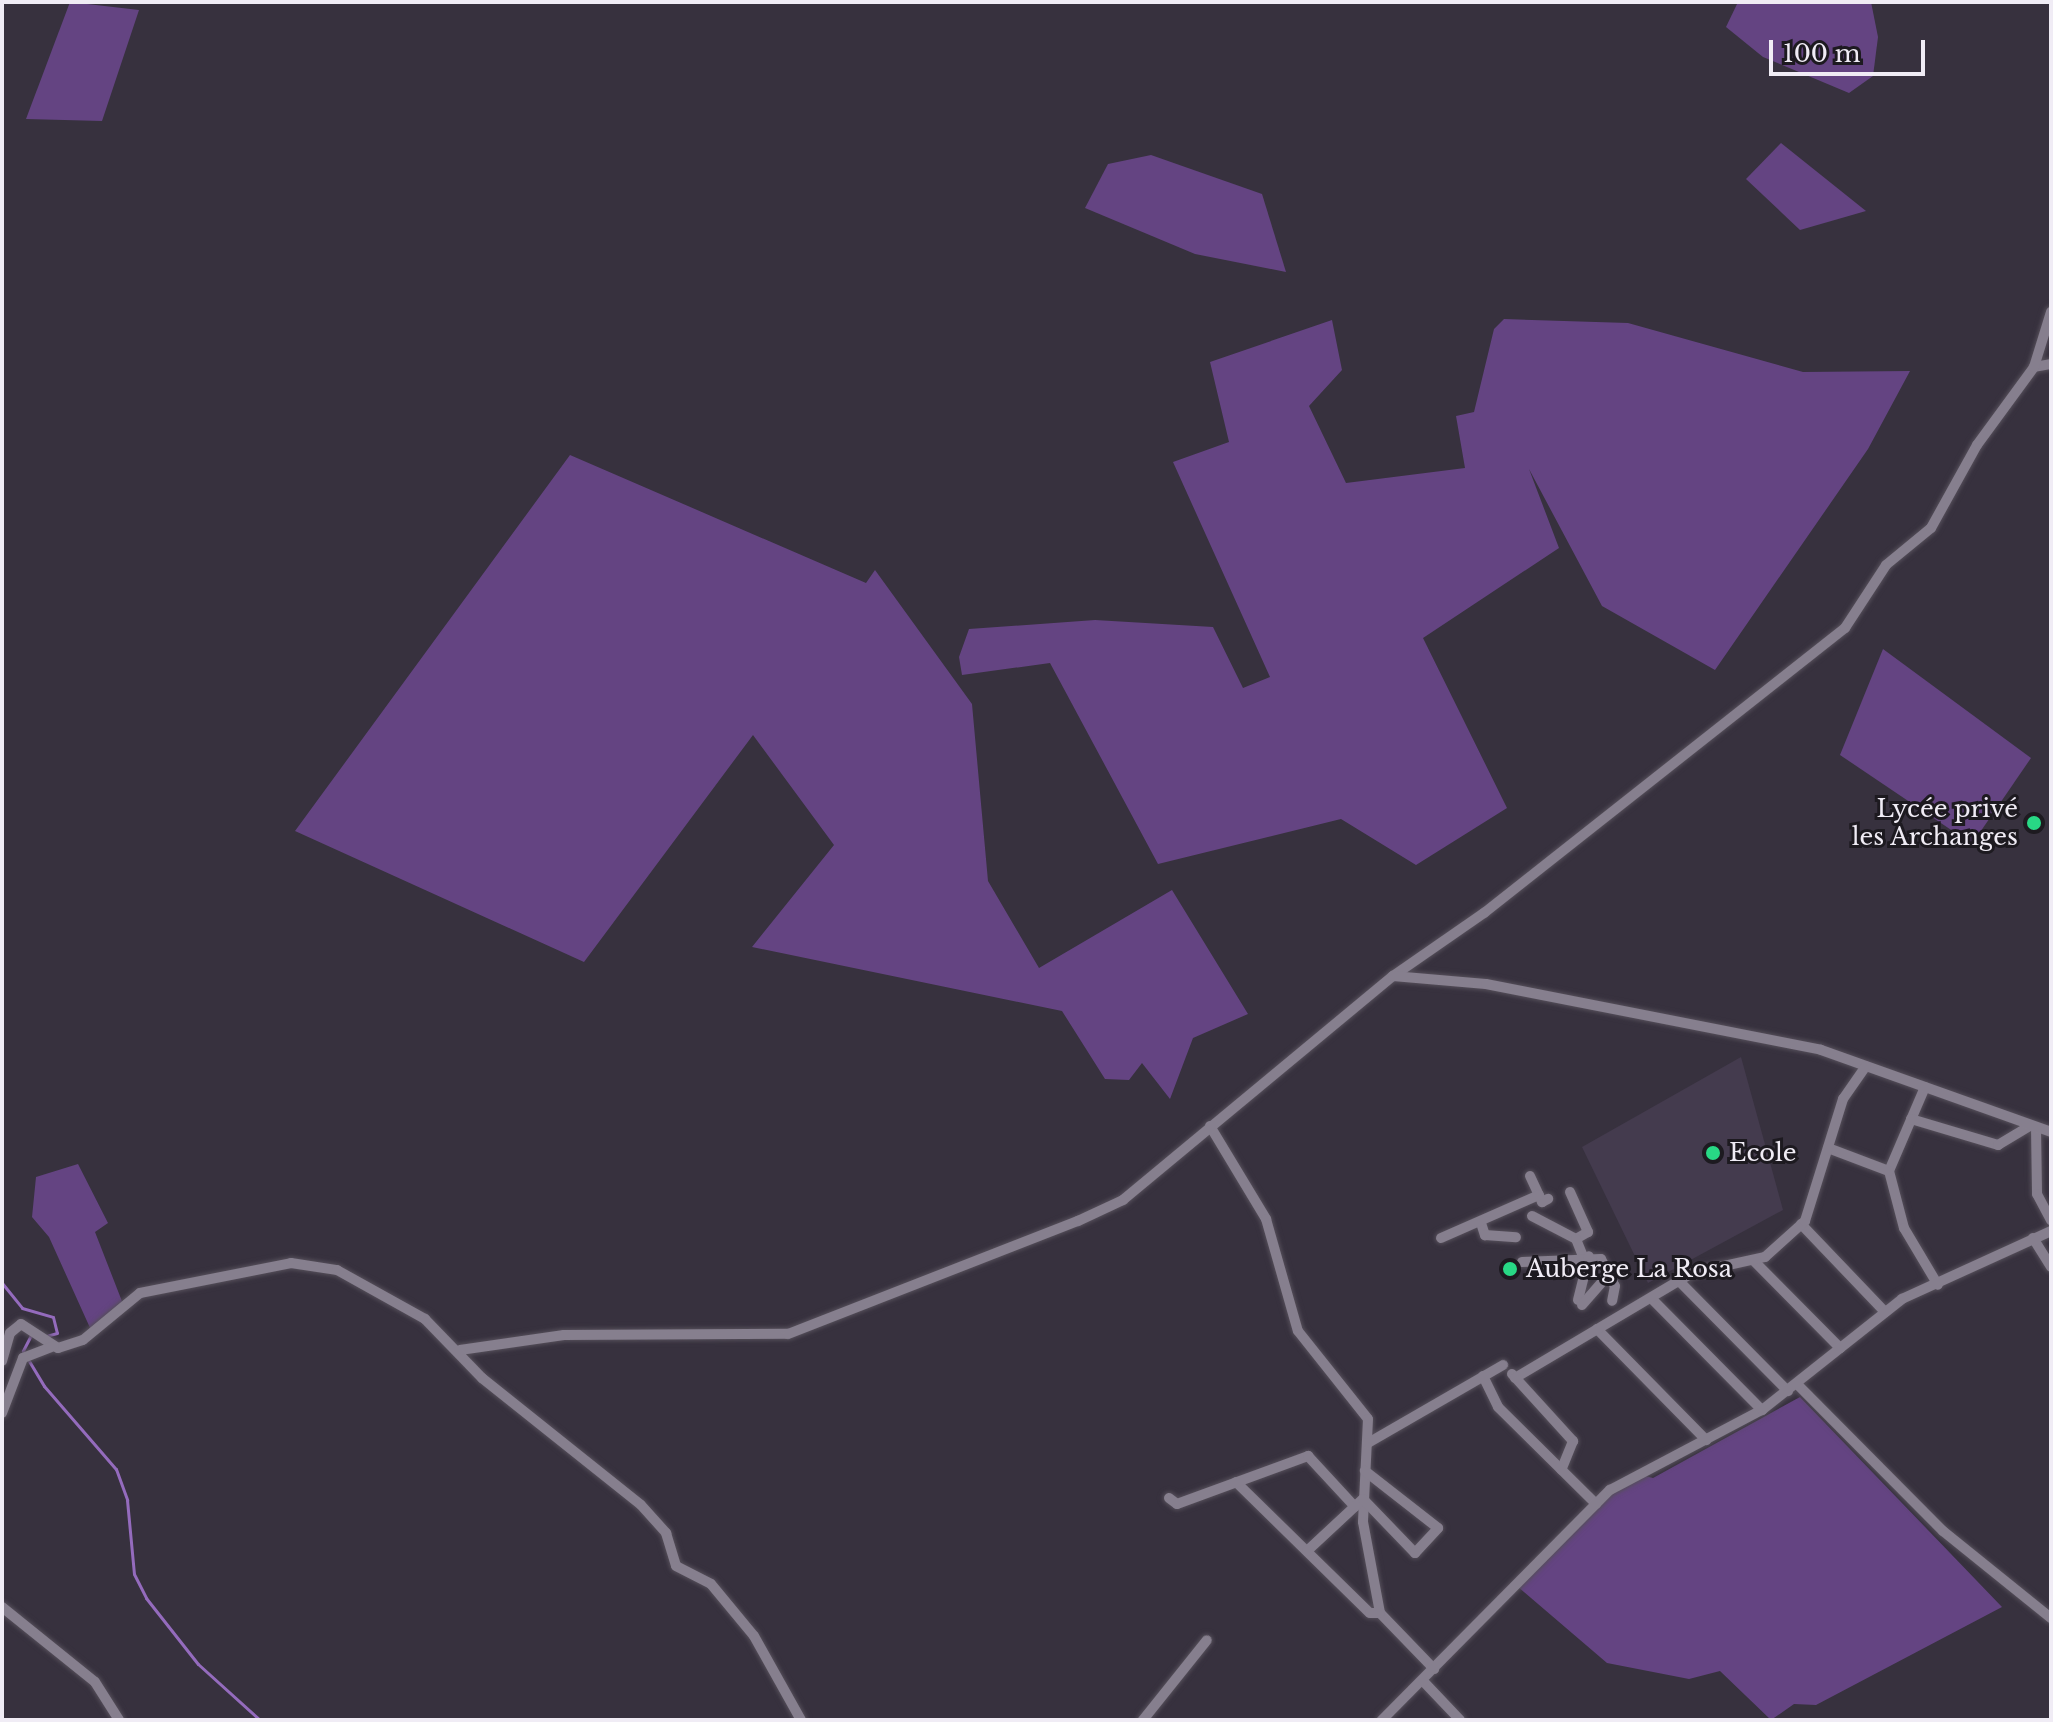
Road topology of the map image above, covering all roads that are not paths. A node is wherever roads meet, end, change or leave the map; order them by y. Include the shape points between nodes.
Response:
1 (2051, 312) edge
2 (2051, 364) edge
3 (2034, 367) junction
4 (1393, 976) junction
5 (1866, 1066) junction
6 (1925, 1087) junction
7 (1911, 1119) junction
8 (1210, 1126) junction
9 (2033, 1127) junction
10 (2051, 1132) edge
11 (1828, 1148) junction
12 (1889, 1171) junction
13 (1530, 1180) dead end
14 (1570, 1192) dead end
15 (1532, 1216) dead end
16 (2051, 1220) edge
17 (1481, 1223) junction
18 (1801, 1224) junction
19 (2051, 1231) edge
20 (1516, 1237) dead end
21 (1441, 1238) dead end
22 (2033, 1238) junction
23 (1576, 1239) junction
24 (1586, 1255) junction
25 (1753, 1260) junction
26 (1522, 1262) dead end
27 (2051, 1267) edge
28 (1609, 1274) junction
29 (1679, 1281) junction
30 (1938, 1285) junction
31 (1651, 1298) junction
32 (1612, 1301) dead end
33 (1885, 1312) junction
34 (1597, 1329) junction
35 (54, 1346) junction
36 (1840, 1348) junction
37 (460, 1350) junction
38 (2, 1361) edge
39 (1483, 1376) junction
40 (1515, 1378) junction
41 (1792, 1388) junction
42 (1762, 1410) junction
43 (2, 1413) edge
44 (1706, 1440) junction
45 (1368, 1443) junction
46 (1561, 1470) junction
47 (1365, 1471) junction
48 (1236, 1482) junction
49 (1169, 1498) dead end
50 (1359, 1503) junction
51 (1596, 1504) junction
52 (1307, 1551) junction
53 (2, 1607) edge
54 (1380, 1613) junction
55 (2051, 1618) edge
56 (1207, 1640) dead end
57 (1434, 1669) junction
58 (1423, 1681) junction
59 (119, 1720) edge
60 (801, 1720) edge
61 (1143, 1720) edge
62 (1382, 1720) edge
63 (1460, 1720) edge

1 - 3 street
2 - 3 street
3 - 4 street via 1977,445 1931,528 1886,565 1832,641
4 - 5 street via 1486,984 1821,1050
4 - 8 street
5 - 6 street
5 - 11 street via 1843,1099
6 - 7 street
6 - 9 street
7 - 9 street via 1998,1145
7 - 12 street
8 - 37 street via 1106,1209 850,1305 810,1328 650,1340 564,1335
8 - 45 street via 1266,1219 1286,1308 1368,1419
9 - 10 street
9 - 16 street via 2037,1194
11 - 12 street
11 - 18 street
12 - 30 street via 1904,1228
13 - 17 street via 1543,1197
14 - 23 street via 1588,1232
15 - 23 street
17 - 20 street via 1485,1235
17 - 21 street
18 - 25 street
18 - 33 street
19 - 22 street
22 - 27 street
22 - 30 street
23 - 24 street
24 - 26 street
24 - 28 street via 1601,1259
24 - 28 street via 1585,1302
25 - 29 street
25 - 36 street
28 - 32 street
29 - 31 street
29 - 41 street
30 - 33 street
31 - 34 street
31 - 42 street
33 - 36 street
34 - 40 street
34 - 44 street
35 - 37 street via 83,1340 140,1293 291,1263 337,1270 376,1289
35 - 38 street via 21,1324 10,1333
35 - 43 street via 23,1358
36 - 41 street
37 - 60 street via 482,1378 654,1519 676,1566 711,1584 754,1636
39 - 40 street via 1502,1364
39 - 45 street
39 - 46 street via 1498,1407
40 - 46 street via 1573,1441
41 - 42 street
41 - 55 street via 1943,1531
42 - 44 street
44 - 51 street
45 - 47 street
46 - 51 street
47 - 50 street
47 - 50 street via 1438,1528 1415,1553
48 - 49 street via 1177,1504
48 - 50 street via 1308,1456
48 - 52 street
50 - 52 street
50 - 54 street
51 - 57 street
52 - 54 street via 1370,1613
53 - 59 street via 95,1682
54 - 57 street
56 - 61 street
57 - 58 street
58 - 62 street
58 - 63 street

